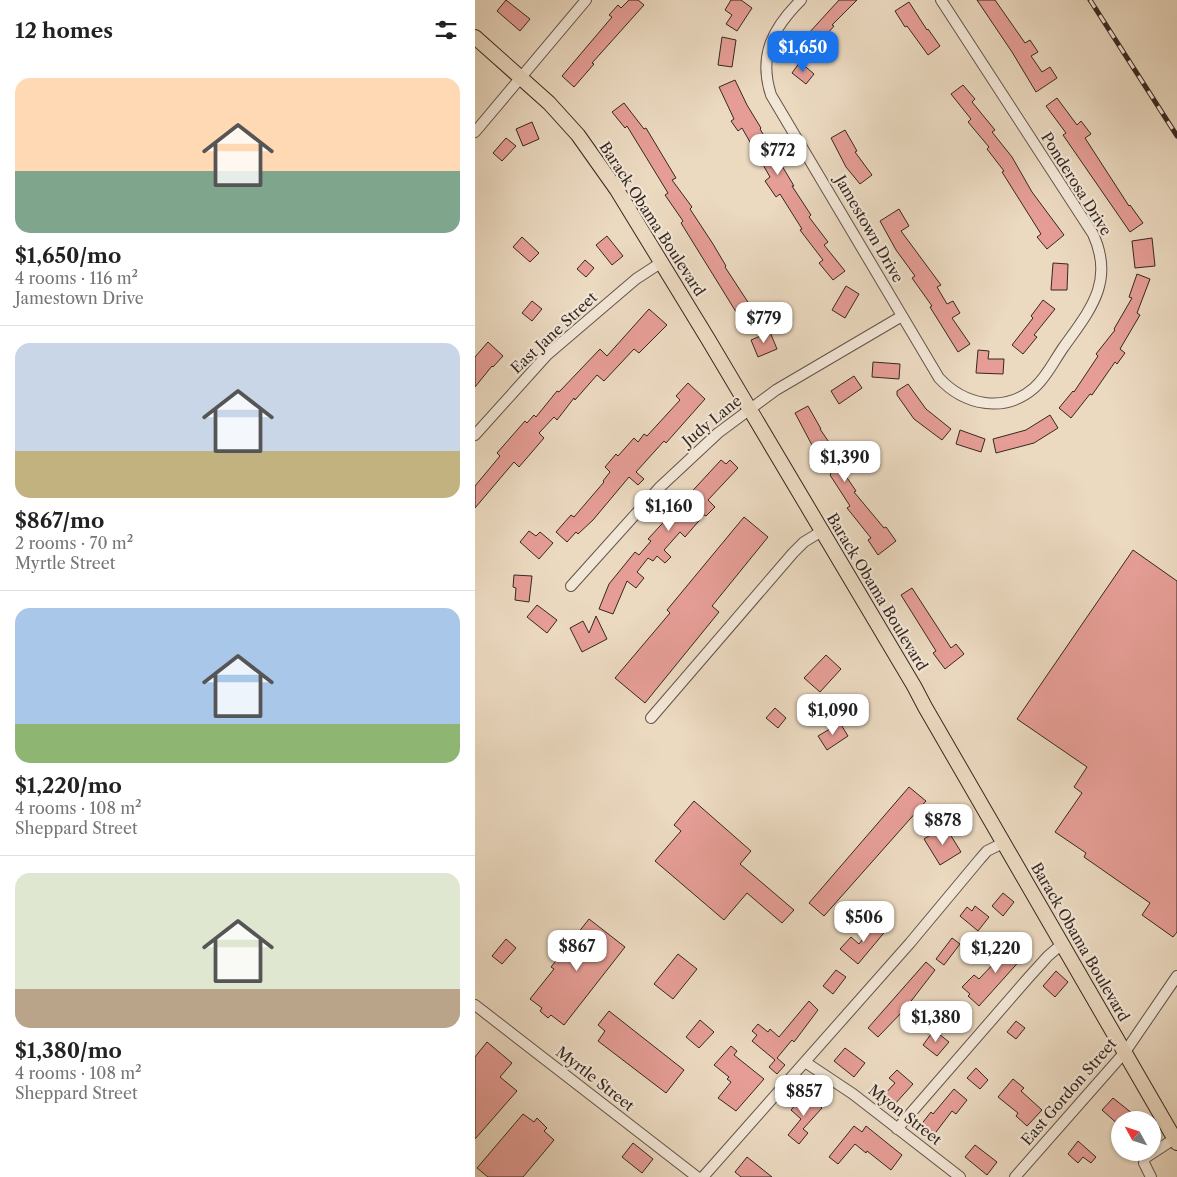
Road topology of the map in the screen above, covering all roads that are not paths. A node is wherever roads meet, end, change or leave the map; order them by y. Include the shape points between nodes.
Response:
1 (586, 0) edge
2 (801, 0) edge
3 (941, 0) edge
4 (475, 37) edge
5 (521, 78) junction
6 (475, 132) edge
7 (661, 262) junction
8 (902, 316) junction
9 (749, 410) junction
10 (475, 435) edge
11 (822, 531) junction
12 (571, 586) dead end
13 (651, 718) dead end
14 (1003, 843) junction
15 (1062, 944) junction
16 (1177, 976) edge
17 (475, 1005) edge
18 (1125, 1052) junction
19 (805, 1062) junction
20 (897, 1129) junction
21 (1176, 1141) edge
22 (697, 1177) edge
23 (703, 1177) edge
24 (960, 1177) edge
25 (1015, 1177) edge
26 (1151, 1177) edge

1 - 5 street
2 - 8 street, Jamestown Drive via 774,34 766,58 767,82 776,105
3 - 8 street, Ponderosa Drive via 1093,234 1100,254 1102,278 1089,311 1040,382 1010,402 985,404 963,398 944,384
4 - 5 main road, Barack Obama Boulevard
5 - 6 street
5 - 7 main road, Barack Obama Boulevard via 578,135 617,190
7 - 9 main road, Barack Obama Boulevard
7 - 10 street, East Jane Street via 636,279 547,355
8 - 9 street, Judy Lane via 776,390
9 - 11 main road, Barack Obama Boulevard
9 - 12 street, Judy Lane via 693,455
11 - 13 street via 793,552
11 - 14 main road, Barack Obama Boulevard
14 - 15 main road, Barack Obama Boulevard
14 - 19 street via 983,855
15 - 18 main road, Barack Obama Boulevard
15 - 20 street via 1029,977
16 - 18 street, East Gordon Street
17 - 22 street, Myrtle Street
18 - 21 main road, Barack Obama Boulevard
18 - 25 street, East Gordon Street
19 - 20 street, Myon Street
19 - 23 street
20 - 24 street, Myon Street
21 - 26 street via 1145,1158 1144,1164

